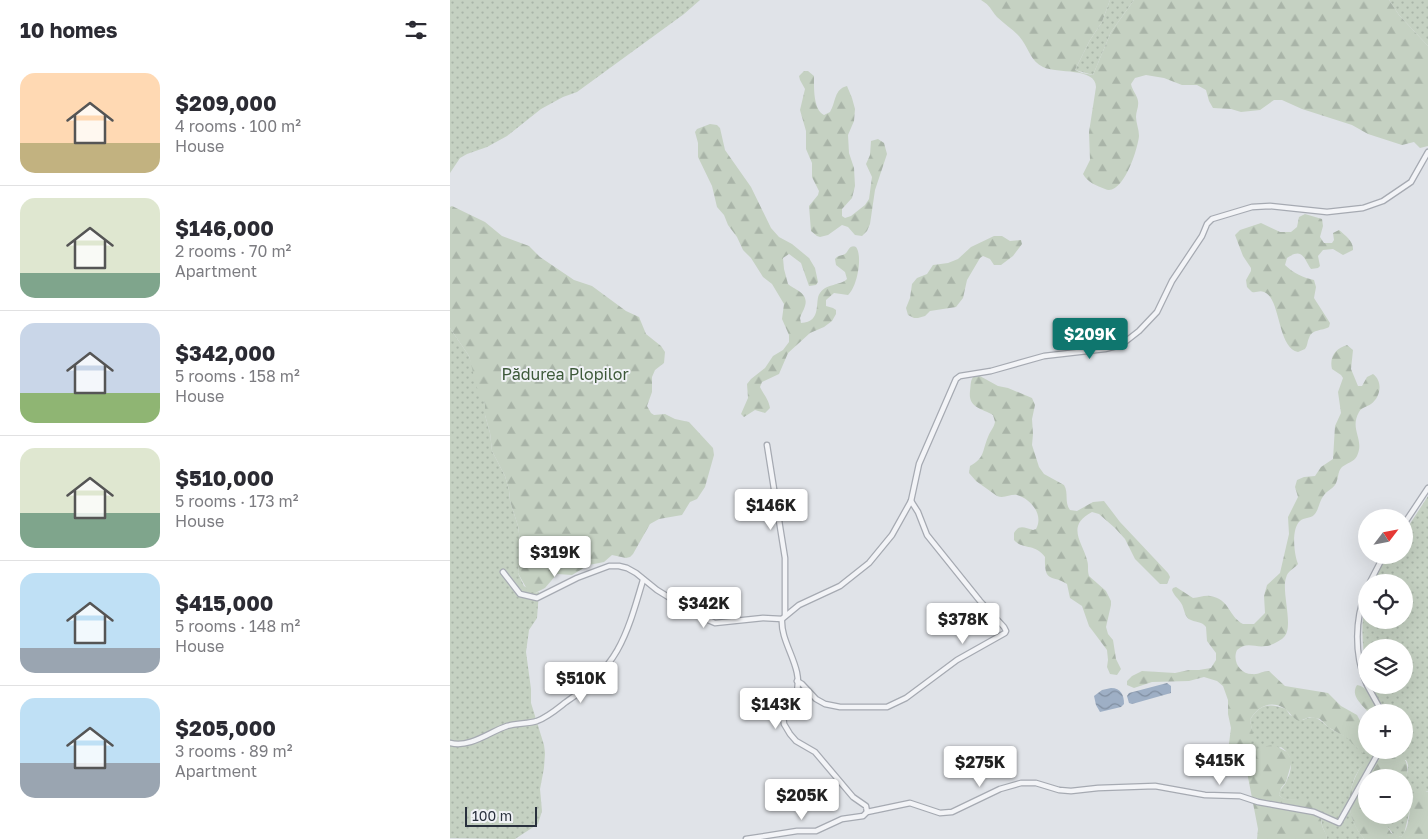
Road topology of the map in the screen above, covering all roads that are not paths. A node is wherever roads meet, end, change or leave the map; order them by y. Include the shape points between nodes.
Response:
1 (1428, 152) edge
2 (767, 445) dead end
3 (1428, 488) edge
4 (911, 501) junction
5 (1413, 510) edge
6 (503, 572) dead end
7 (644, 580) junction
8 (783, 618) junction
9 (1358, 625) edge
10 (1358, 642) edge
11 (797, 682) junction
12 (450, 744) edge
13 (1375, 759) edge
14 (867, 812) junction
15 (746, 839) edge

1 - 4 street via 1411,182 1383,201 1363,208 1327,212 1252,206 1212,219 1172,281 1157,312 1121,345 1044,356 960,376 919,464
2 - 8 street via 785,558
3 - 5 street
4 - 8 street via 896,530 869,563 840,586 799,605
4 - 11 street via 927,535 1005,633 957,660 906,698 887,707 825,704
6 - 7 street via 520,594 537,598 610,566 627,568
7 - 8 street via 715,623
7 - 12 street via 621,646 583,691 538,720 508,726 476,741
8 - 11 street via 781,628 796,668
9 - 10 street
11 - 14 street via 796,694 783,714 784,724 796,741 815,752 853,798 866,806
13 - 14 street via 1338,823 1314,812 1240,796 1205,795 1155,786 1072,791 1036,783 1000,789 952,812 940,813 910,803
14 - 15 street via 816,831 797,830

